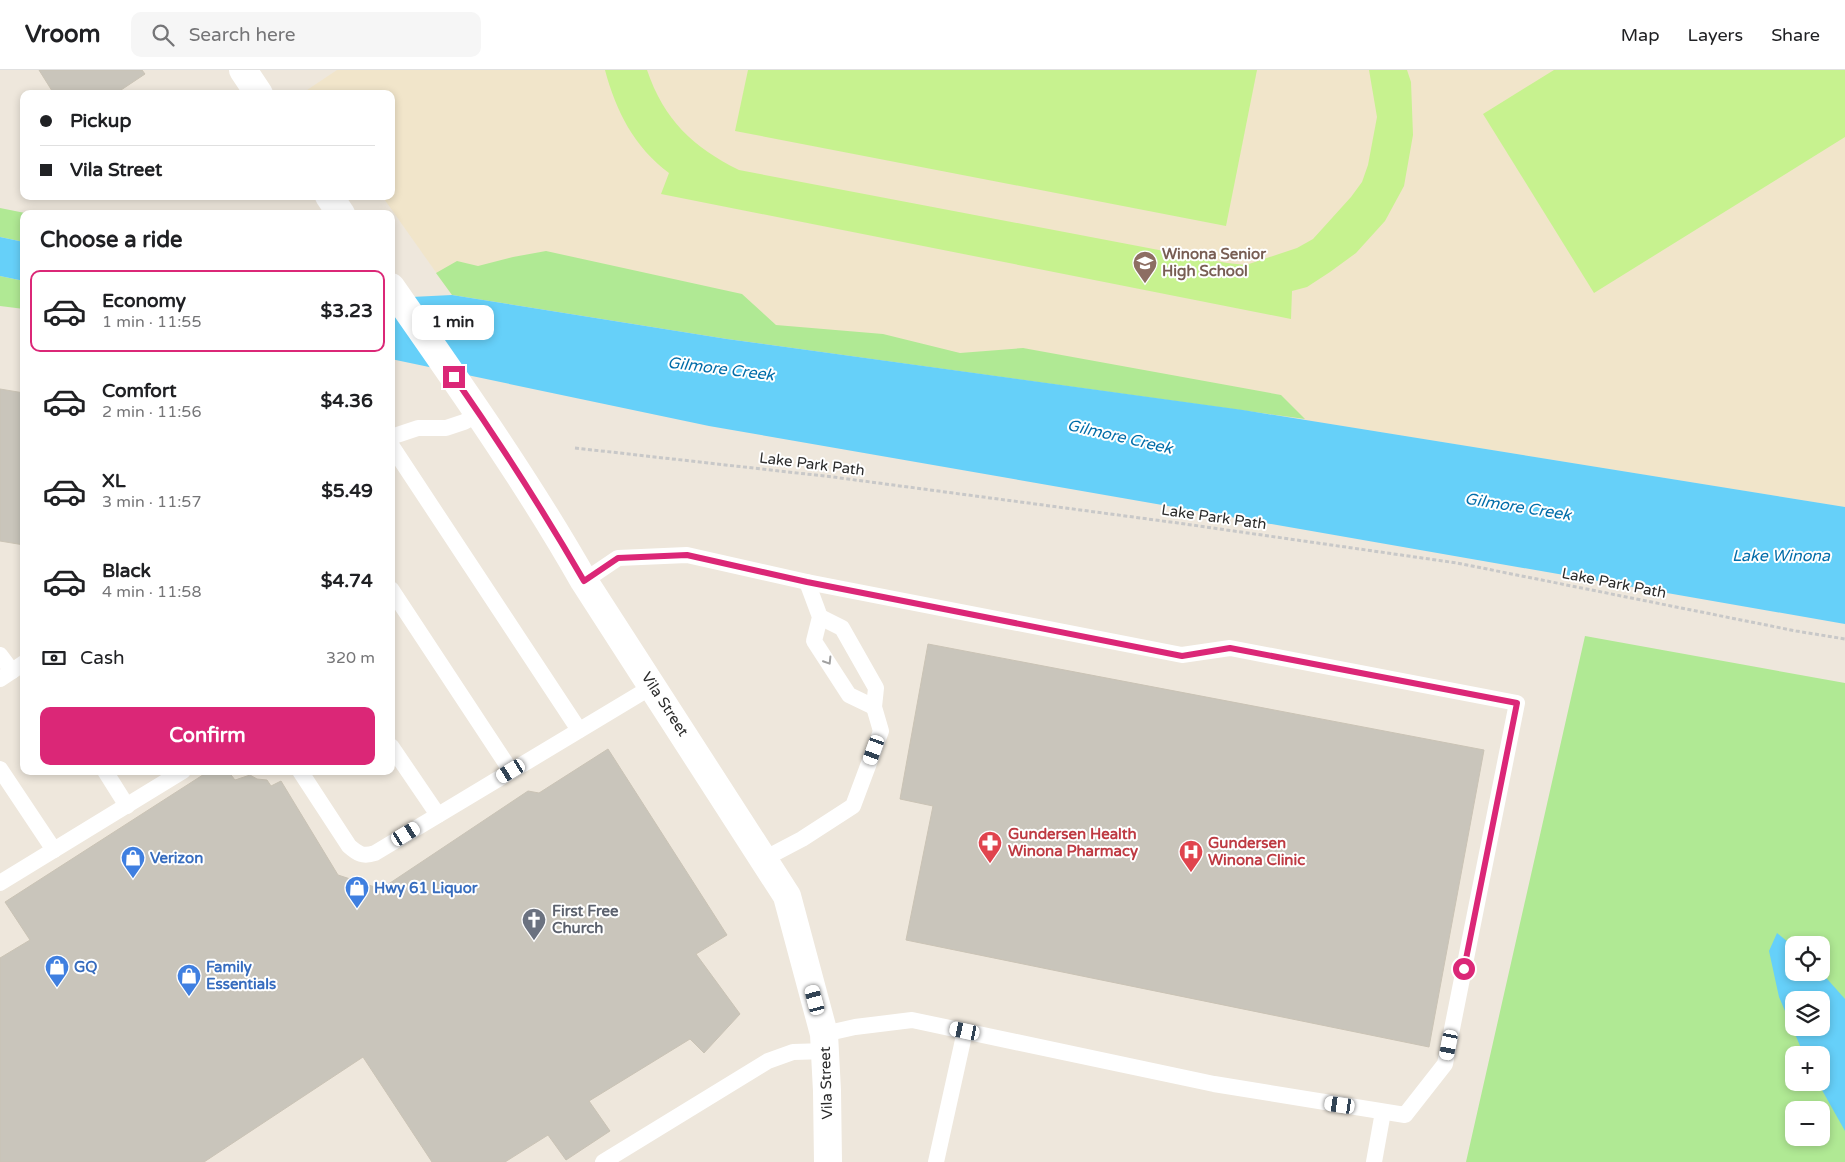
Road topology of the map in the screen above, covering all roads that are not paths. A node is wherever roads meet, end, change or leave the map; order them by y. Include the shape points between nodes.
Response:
1 (243, 70) edge
2 (256, 90) edge
3 (395, 293) edge
4 (477, 411) junction
5 (395, 436) edge
6 (395, 451) edge
7 (584, 581) junction
8 (807, 582) junction
9 (395, 595) edge
10 (820, 617) junction
11 (0, 654) edge
12 (12, 671) edge
13 (653, 686) junction
14 (874, 707) junction
15 (579, 730) junction
16 (395, 752) edge
17 (0, 769) edge
18 (511, 771) junction
19 (108, 775) edge
20 (177, 775) edge
21 (303, 775) edge
22 (127, 806) junction
23 (438, 815) junction
24 (54, 850) junction
25 (764, 859) junction
26 (0, 883) edge
27 (965, 1031) junction
28 (825, 1042) junction
29 (1383, 1112) junction
30 (603, 1162) edge
31 (828, 1162) edge
32 (936, 1162) edge
33 (1374, 1162) edge

1 - 2 street
3 - 4 street, Vila Street
4 - 5 lane via 464,422 446,428 418,428
4 - 7 street, Vila Street
6 - 15 lane
7 - 8 lane via 618,558 687,555
7 - 13 street, Vila Street
8 - 10 lane
8 - 29 lane via 1182,656 1230,648 1517,703 1445,1064 1405,1115
9 - 18 lane
10 - 14 lane via 842,628 876,688
10 -> 14 lane via 814,641 849,695
11 - 12 lane
13 - 15 lane
13 - 25 street, Vila Street
14 - 25 lane via 881,731 853,806
15 - 18 lane
16 - 23 lane
17 - 24 lane
18 - 23 lane
19 - 22 lane
20 - 22 lane
21 - 23 lane via 349,846 358,854 375,853
22 - 24 lane
24 - 26 lane
25 - 28 street, Vila Street via 787,896
27 - 28 lane via 912,1020 856,1027
27 - 29 lane via 1214,1084
27 - 32 lane
28 - 30 lane via 768,1061
28 - 31 street, Vila Street
29 - 33 lane

